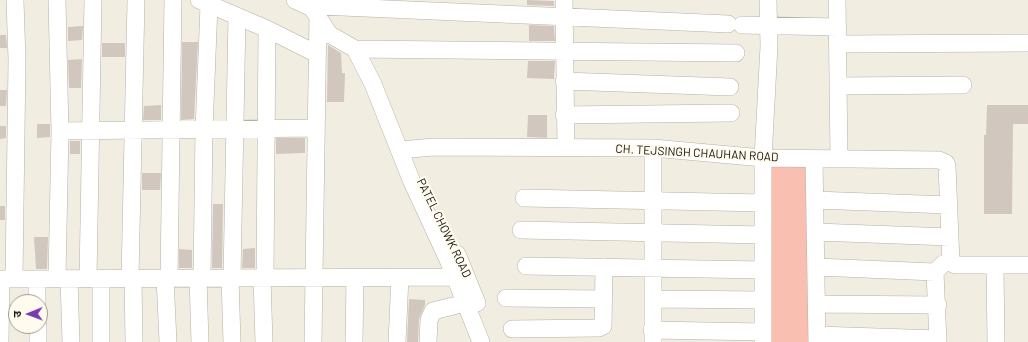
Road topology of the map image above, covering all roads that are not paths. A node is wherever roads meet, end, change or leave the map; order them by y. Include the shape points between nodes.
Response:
1 (15, 0) edge
2 (57, 0) edge
3 (93, 0) edge
4 (136, 0) edge
5 (173, 0) edge
6 (295, 0) edge
7 (768, 0) edge
8 (837, 0) edge
9 (850, 0) edge
10 (204, 2) edge
11 (319, 8) edge
12 (564, 8) edge
13 (237, 16) junction
14 (768, 25) junction
15 (838, 27) junction
16 (267, 29) junction
17 (1028, 43) edge
18 (838, 44) junction
19 (354, 49) junction
20 (564, 51) junction
21 (736, 53) dead end
22 (317, 54) junction
23 (564, 81) junction
24 (963, 85) dead end
25 (838, 86) junction
26 (730, 87) dead end
27 (732, 114) dead end
28 (564, 115) junction
29 (316, 128) junction
30 (266, 129) junction
31 (171, 130) junction
32 (204, 130) junction
33 (234, 130) junction
34 (60, 131) junction
35 (91, 131) junction
36 (133, 131) junction
37 (566, 148) junction
38 (653, 148) junction
39 (403, 157) junction
40 (763, 158) junction
41 (814, 159) junction
42 (839, 159) junction
43 (524, 198) dead end
44 (654, 200) junction
45 (815, 200) junction
46 (763, 203) junction
47 (948, 206) junction
48 (521, 230) dead end
49 (653, 232) junction
50 (816, 232) junction
51 (763, 236) junction
52 (950, 237) junction
53 (950, 257) junction
54 (1028, 265) edge
55 (526, 266) dead end
56 (996, 266) junction
57 (604, 267) junction
58 (653, 267) junction
59 (817, 267) junction
60 (763, 270) junction
61 (935, 272) junction
62 (455, 277) junction
63 (131, 278) junction
64 (167, 278) junction
65 (200, 278) junction
66 (231, 278) junction
67 (263, 278) junction
68 (314, 278) junction
69 (355, 278) junction
70 (400, 278) junction
71 (5, 279) edge
72 (37, 279) junction
73 (63, 279) junction
74 (95, 279) junction
75 (37, 294) edge
76 (506, 298) dead end
77 (604, 299) junction
78 (653, 299) junction
79 (763, 300) junction
80 (465, 303) junction
81 (818, 304) junction
82 (938, 305) junction
83 (512, 329) dead end
84 (653, 336) edge
85 (763, 337) edge
86 (817, 338) edge
87 (938, 340) edge
88 (0, 342) edge
89 (71, 342) edge
90 (101, 342) edge
91 (134, 342) edge
92 (168, 342) edge
93 (200, 342) edge
94 (232, 342) edge
95 (264, 342) edge
96 (313, 342) edge
97 (354, 342) edge
98 (397, 342) edge
99 (428, 342) edge
100 (481, 342) edge
101 (491, 342) edge
102 (996, 342) edge

1 - 71 street via 17,60
2 - 34 street
3 - 35 street
4 - 36 street
5 - 31 street
6 - 11 street via 312,8
7 - 14 street
8 - 9 street
8 - 15 street
10 - 13 street
10 - 32 street
11 - 12 street
11 - 19 street via 329,34
11 - 22 street
12 - 14 street
12 - 20 street
13 - 16 street
13 - 33 street
14 - 15 street
14 - 40 street
15 - 18 street
16 - 22 street
16 - 30 street
17 - 18 street
18 - 25 street
19 - 20 street
19 - 39 street via 374,84
20 - 21 street
20 - 23 street
22 - 29 street
23 - 26 street
23 - 28 street
24 - 25 street
25 - 42 street
27 - 28 street
28 - 37 street
29 - 30 street
29 - 68 street
30 - 33 street
30 - 67 street
31 - 32 street
31 - 36 street
31 - 64 street
32 - 33 street
32 - 65 street
33 - 66 street
34 - 35 street
34 - 73 street
35 - 36 street
35 - 74 street
36 - 63 street
37 - 38 street, CH. TEJSINGH CHAUHAN ROAD
37 - 39 street, CH. TEJSINGH CHAUHAN ROAD via 434,147
38 - 40 street, CH. TEJSINGH CHAUHAN ROAD
38 - 44 street
39 - 62 street, PATEL CHOWK ROAD
39 - 101 street, PATEL CHOWK ROAD via 422,178 468,277
40 - 41 street, CH. TEJSINGH CHAUHAN ROAD
40 - 46 street
41 - 42 street, CH. TEJSINGH CHAUHAN ROAD
41 - 45 street
42 - 47 street, CH. TEJSINGH CHAUHAN ROAD via 939,160 946,163
43 - 44 street
44 - 46 street
44 - 49 street
45 - 47 street
45 - 50 street
46 - 51 street
47 - 52 street
48 - 49 street
49 - 51 street
49 - 58 street
50 - 52 street
50 - 59 street
51 - 60 street
52 - 53 street
53 - 56 street via 955,265
53 - 61 street
54 - 56 street
55 - 57 street
56 - 102 street
57 - 58 street
57 - 77 street
58 - 60 street
58 - 78 street
59 - 61 street
59 - 81 street
60 - 79 street
61 - 82 street
62 - 70 street
62 - 80 street, PATEL CHOWK ROAD
63 - 64 street
63 - 74 street
63 - 91 street
64 - 65 street
64 - 92 street
65 - 66 street
65 - 93 street
66 - 67 street
66 - 94 street
67 - 68 street
67 - 95 street
68 - 69 street
68 - 96 street
69 - 70 street
69 - 97 street
70 - 98 street
71 - 72 street
71 - 88 street
72 - 73 street
72 - 75 street
73 - 74 street
73 - 89 street
74 - 90 street
76 - 77 street
77 - 83 street via 604,322 599,328
78 - 79 street
78 - 84 street
79 - 85 street
80 - 99 street via 433,311 429,320
80 - 100 street, PATEL CHOWK ROAD
81 - 82 street
81 - 86 street
82 - 87 street
84 - 85 street
86 - 87 street

